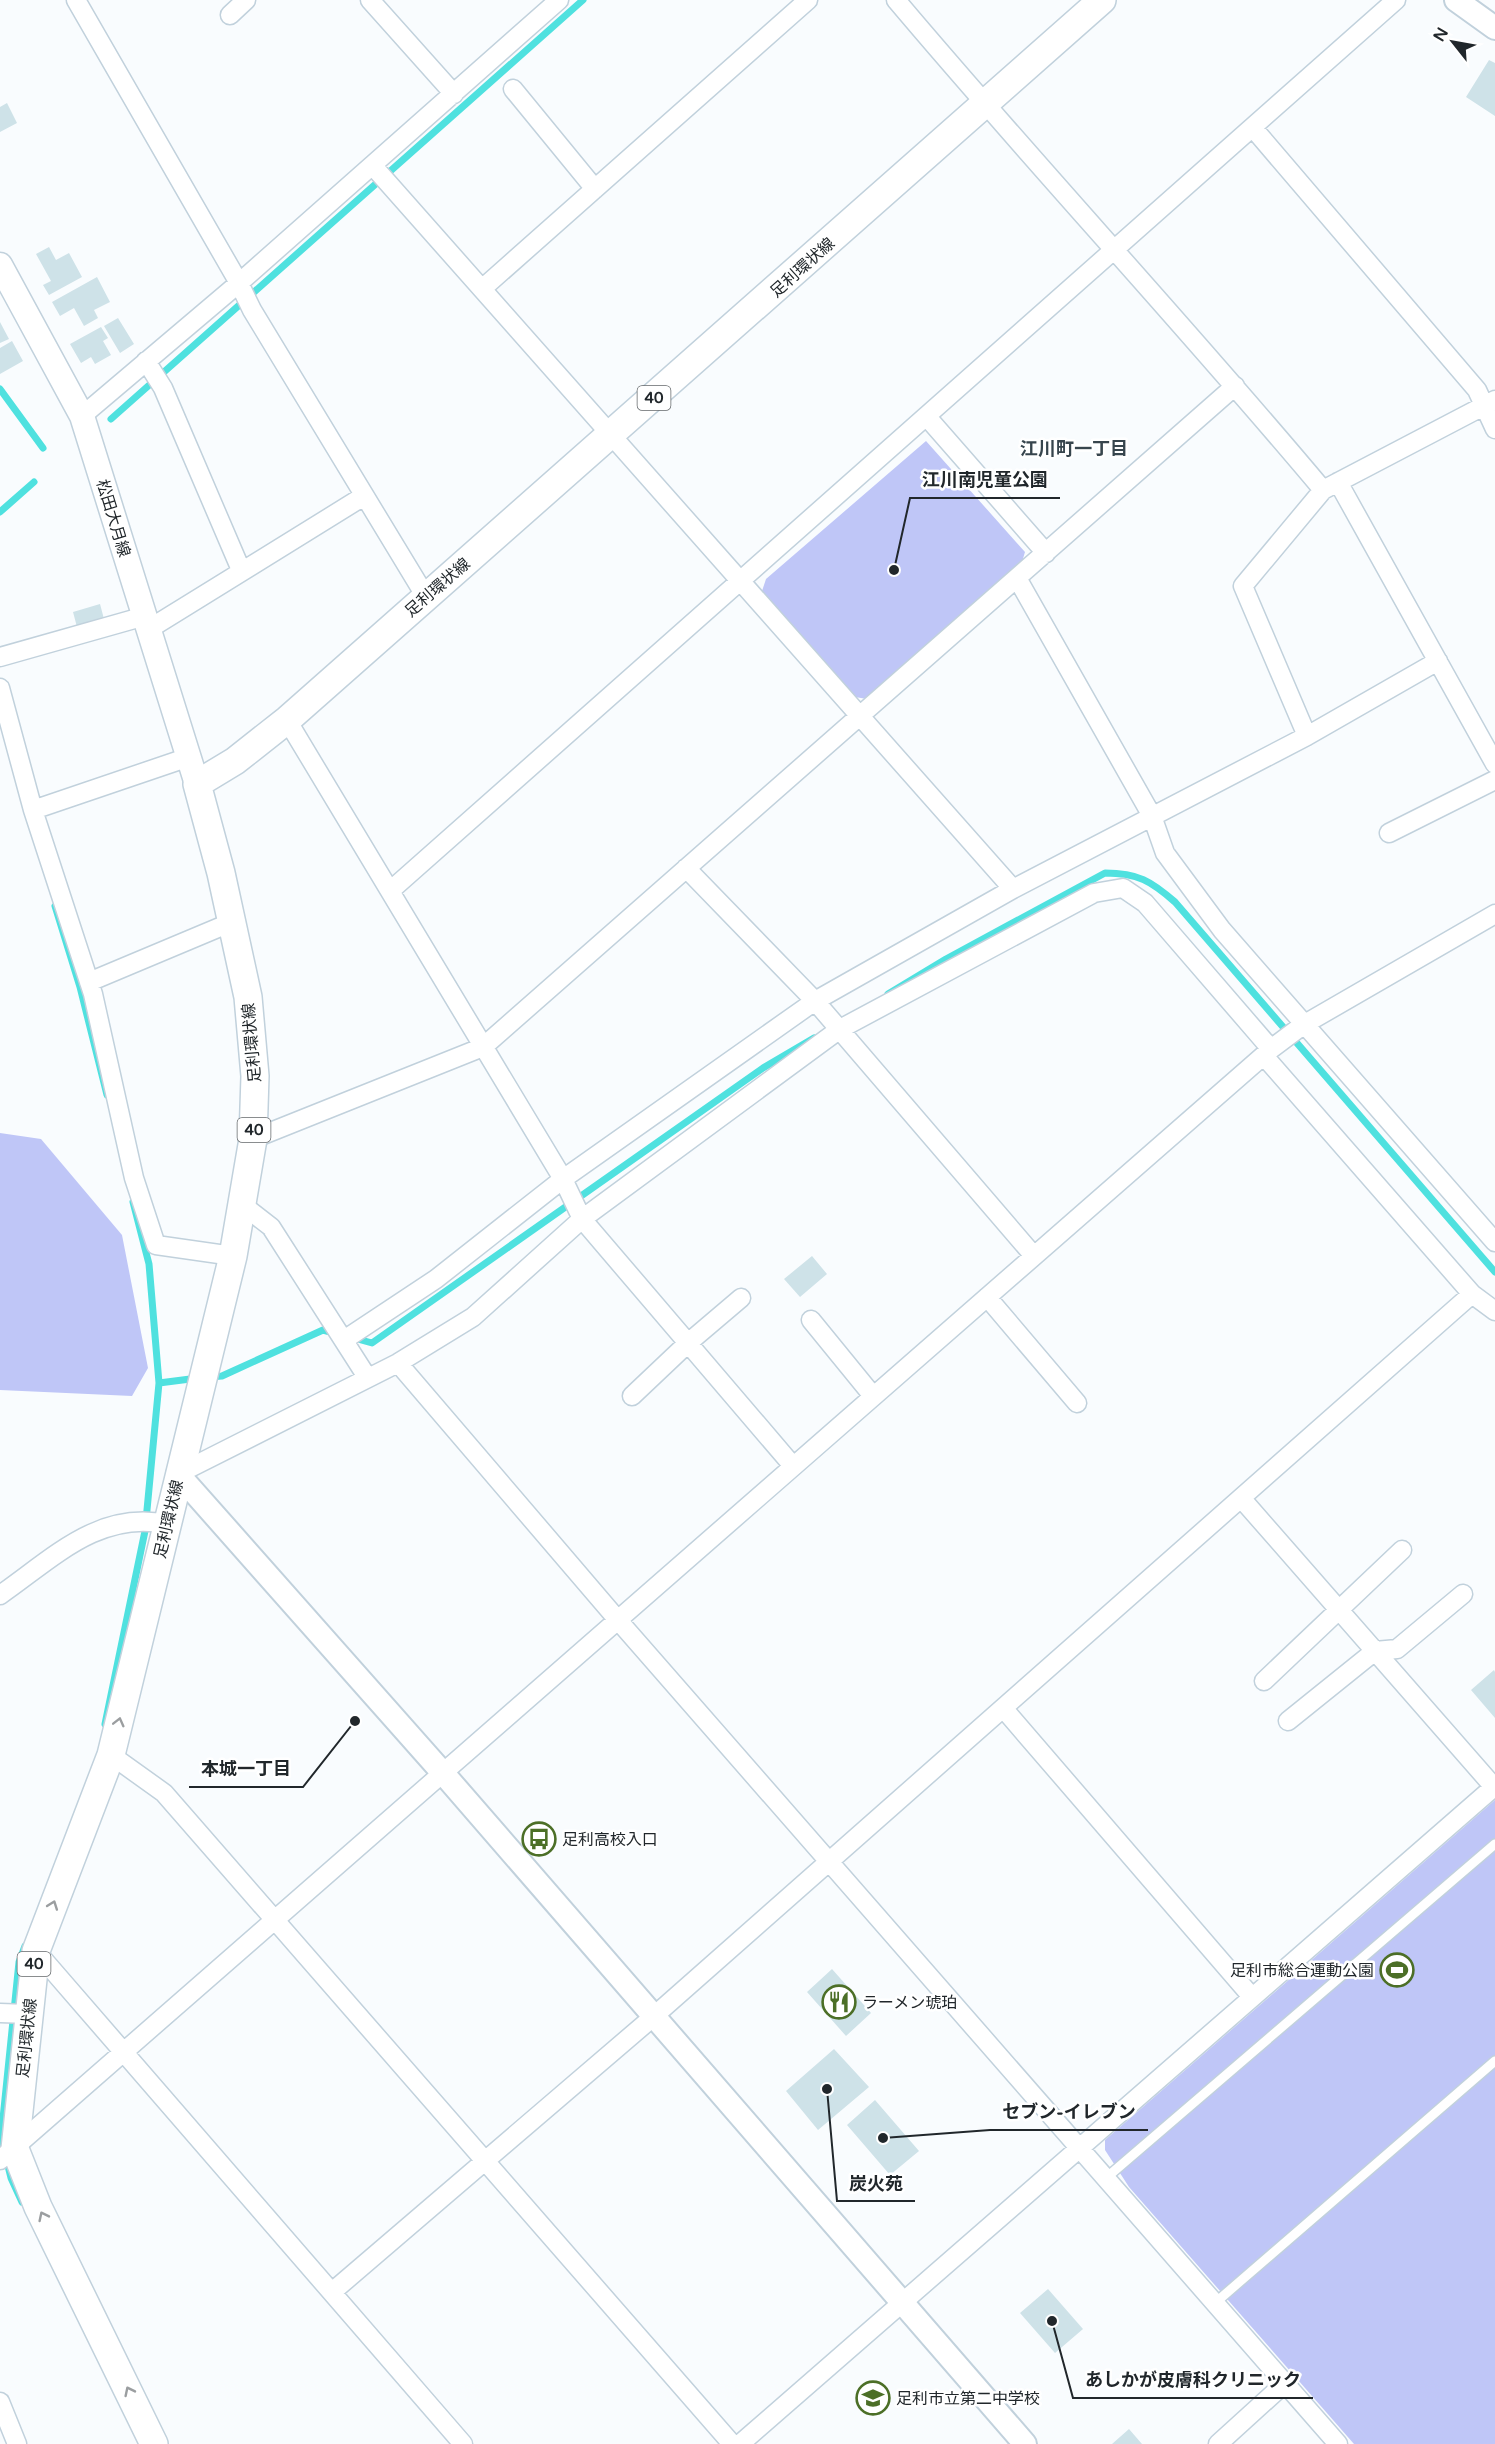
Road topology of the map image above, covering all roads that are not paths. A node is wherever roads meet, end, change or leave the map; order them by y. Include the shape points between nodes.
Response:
1 (76, 0) edge
2 (246, 0) edge
3 (370, 0) edge
4 (559, 0) edge
5 (808, 0) edge
6 (896, 0) edge
7 (1396, 0) edge
8 (1456, 0) edge
9 (1097, 2) edge
10 (230, 15) dead end
11 (1495, 28) edge
12 (513, 89) dead end
13 (454, 94) junction
14 (985, 105) junction
15 (1253, 128) junction
16 (380, 174) junction
17 (596, 189) junction
18 (1114, 252) junction
19 (0, 266) edge
20 (240, 286) junction
21 (483, 288) junction
22 (154, 374) junction
23 (1236, 386) junction
24 (1490, 404) edge
25 (82, 416) junction
26 (927, 417) junction
27 (1495, 429) edge
28 (612, 435) junction
29 (1331, 486) junction
30 (364, 496) junction
31 (1046, 553) junction
32 (241, 570) junction
33 (1017, 578) junction
34 (740, 581) junction
35 (426, 597) junction
36 (147, 623) junction
37 (0, 657) edge
38 (1438, 661) junction
39 (0, 688) edge
40 (860, 715) junction
41 (287, 720) junction
42 (1307, 736) junction
43 (189, 757) junction
44 (1495, 764) edge
45 (1495, 780) edge
46 (197, 784) junction
47 (33, 810) junction
48 (1152, 816) junction
49 (1389, 833) dead end
50 (686, 868) junction
51 (1013, 889) junction
52 (390, 891) junction
53 (1495, 914) edge
54 (232, 922) junction
55 (89, 982) junction
56 (815, 1001) junction
57 (1303, 1026) junction
58 (840, 1029) junction
59 (483, 1047) junction
60 (1267, 1053) junction
61 (253, 1139) junction
62 (563, 1179) junction
63 (244, 1206) junction
64 (582, 1219) junction
65 (1495, 1242) edge
66 (233, 1256) junction
67 (1034, 1256) junction
68 (1472, 1294) junction
69 (987, 1297) junction
70 (741, 1298) dead end
71 (1495, 1311) edge
72 (811, 1320) dead end
73 (344, 1340) junction
74 (688, 1342) junction
75 (398, 1363) junction
76 (367, 1377) junction
77 (632, 1396) dead end
78 (873, 1396) junction
79 (1077, 1403) dead end
80 (793, 1466) junction
81 (178, 1474) junction
82 (1241, 1498) junction
83 (153, 1521) junction
84 (1402, 1550) dead end
85 (0, 1594) edge
86 (1463, 1594) dead end
87 (1339, 1610) junction
88 (617, 1619) junction
89 (1375, 1651) junction
90 (1264, 1681) dead end
91 (1003, 1708) junction
92 (1288, 1721) dead end
93 (111, 1755) junction
94 (442, 1772) junction
95 (1495, 1786) edge
96 (1495, 1844) edge
97 (829, 1862) junction
98 (276, 1919) junction
99 (36, 1951) junction
100 (1252, 1998) junction
101 (13, 2013) edge
102 (653, 2016) junction
103 (125, 2052) junction
104 (1495, 2061) edge
105 (1079, 2149) junction
106 (8, 2155) edge
107 (485, 2161) junction
108 (1106, 2178) junction
109 (332, 2292) junction
110 (901, 2302) junction
111 (1215, 2303) junction
112 (1284, 2384) junction
113 (0, 2402) edge
114 (17, 2444) edge
115 (154, 2444) edge
116 (463, 2444) edge
117 (732, 2444) edge
118 (740, 2444) edge
119 (1025, 2444) edge
120 (1218, 2444) edge
121 (1338, 2444) edge

1 - 20 street
2 - 10 street
3 - 13 street
4 - 13 street
5 - 17 street
6 - 14 street
7 - 15 street
8 - 11 street
9 - 14 main road, 足利環状線 / 40
12 - 17 street
13 - 16 street
14 - 18 street
14 - 28 main road, 足利環状線 / 40
15 - 18 street
15 - 24 street
16 - 20 street
16 - 21 street
17 - 21 street
18 - 23 street
18 - 26 street
19 - 25 main road, 松田大月線
20 - 22 street
20 - 30 street
21 - 28 street
22 - 25 street
22 - 32 street
23 - 29 street
23 - 31 street
24 - 27 street
24 - 29 street
25 - 36 main road, 松田大月線
26 - 31 street
26 - 34 street
28 - 34 street
28 - 35 main road, 足利環状線 / 40
29 - 38 street
29 - 42 street via 1243,586
30 - 32 street
30 - 35 street
31 - 33 street
32 - 36 street
33 - 40 street
33 - 48 street
34 - 40 street
34 - 52 street
35 - 41 main road, 足利環状線 / 40
36 - 37 street
36 - 43 main road, 松田大月線
38 - 42 street
38 - 44 street
39 - 47 street
40 - 50 street
40 - 51 street
41 - 46 main road, 足利環状線 / 40 via 235,761
41 - 52 street
42 - 48 street
43 - 46 main road, 松田大月線
43 - 47 street
45 - 49 street
46 - 54 main road, 足利環状線 / 40
47 - 55 street
48 - 51 street
48 - 57 street via 1165,853 1222,930
50 - 56 street
50 - 59 street
51 - 56 street
52 - 59 street
53 - 57 street
54 - 55 street
54 - 61 main road, 足利環状線 / 40 via 248,997 255,1076
55 - 66 street via 134,1178 156,1245
56 - 58 street
56 - 62 street
57 - 60 street
57 - 65 street
58 - 60 street via 1067,905 1094,893 1123,888 1145,903
58 - 64 street
58 - 67 street
59 - 61 street
59 - 62 street
60 - 67 street
60 - 68 street
61 - 63 main road, 足利環状線 / 40
62 - 64 street
62 - 73 street via 436,1279
63 - 66 main road, 足利環状線 / 40
63 - 73 street via 272,1227
64 - 74 street
64 - 75 street via 473,1317
66 - 81 main road, 足利環状線 / 40
67 - 69 street
68 - 71 street
68 - 82 street
69 - 78 street
69 - 79 street
70 - 74 street
72 - 78 street
73 - 76 street
74 - 77 street
74 - 80 street
75 - 76 street
75 - 88 street
76 - 81 street
78 - 80 street
80 - 88 street
81 - 83 main road, 足利環状線 / 40
81 - 94 street
82 - 87 street
82 - 91 street
83 - 85 street via 112,1524 92,1532
93 -> 83 main road, 足利環状線 / 40
84 - 87 street
86 - 89 street via 1397,1649
87 - 89 street
87 - 90 street
88 - 94 street
88 - 97 street
89 - 92 street
89 - 95 street
91 - 97 street
91 - 100 street
93 - 98 street via 164,1793
99 -> 93 main road, 足利環状線 / 40
94 - 98 street
94 - 102 street
95 - 100 street
96 - 108 lane
97 - 102 street
97 - 105 street
98 - 103 street
98 - 107 street
99 - 101 main road, 足利環状線 / 40
99 - 103 street
100 - 105 street
101 - 106 main road, 足利環状線 / 40
102 - 107 street
102 - 110 street
103 - 106 street
103 - 109 street
104 - 111 lane
105 - 108 street
105 - 110 street
115 -> 106 main road, 足利環状線 / 40 via 38,2207
107 - 109 street
107 - 117 street
108 - 111 street
109 - 116 street
110 - 118 street
110 - 119 street
111 - 112 street
112 - 120 street
112 - 121 street
113 - 114 street

